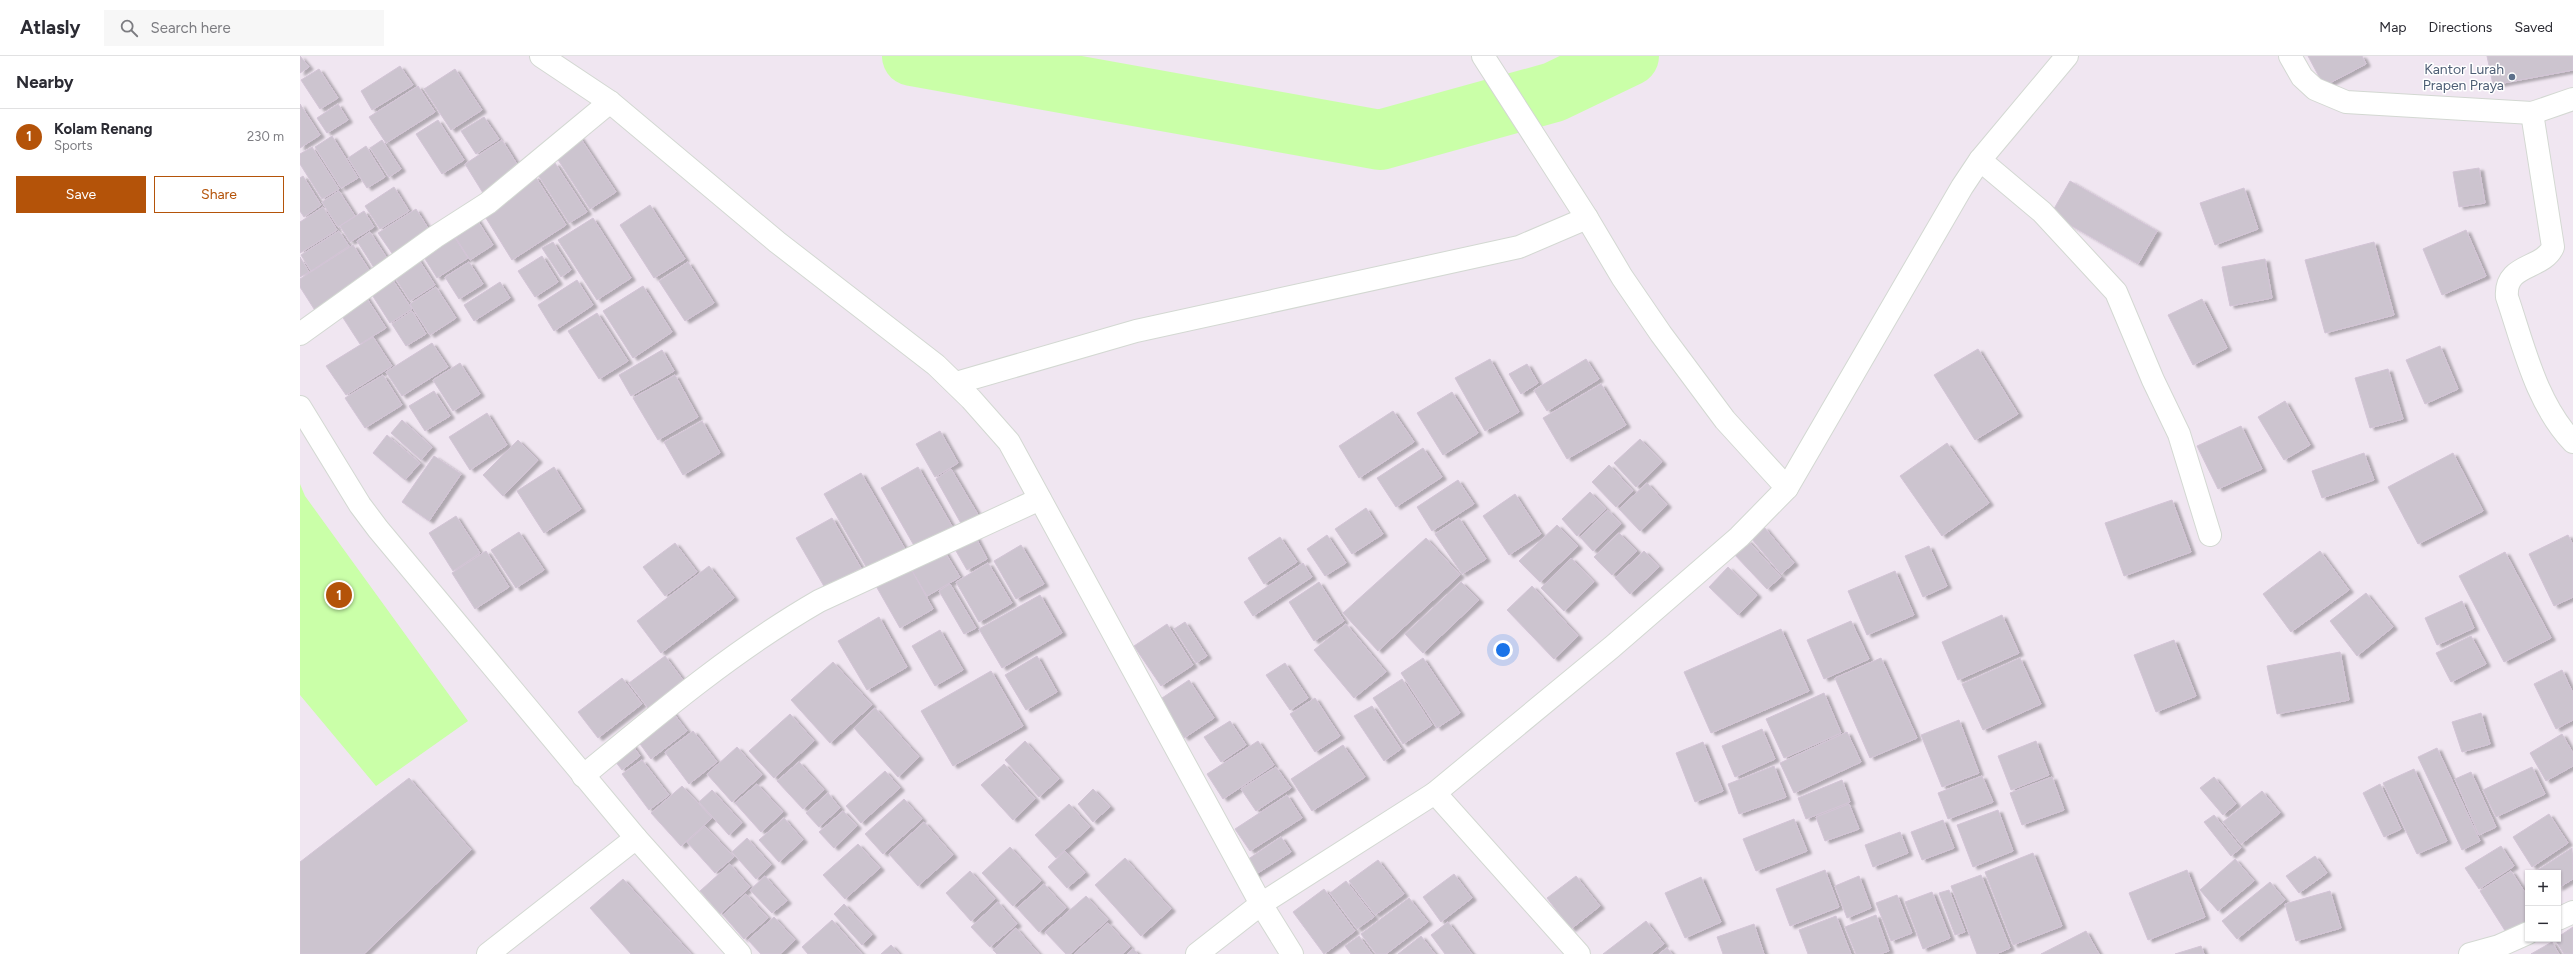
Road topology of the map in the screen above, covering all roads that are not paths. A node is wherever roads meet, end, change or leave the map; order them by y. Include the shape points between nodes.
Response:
1 (541, 56) edge
2 (2067, 56) edge
3 (2290, 56) edge
4 (1488, 64) edge
5 (2573, 99) edge
6 (610, 102) junction
7 (2532, 113) junction
8 (1980, 160) junction
9 (1587, 218) junction
10 (300, 334) edge
11 (956, 383) junction
12 (300, 407) edge
13 (2573, 442) edge
14 (1787, 488) junction
15 (1040, 499) junction
16 (2210, 534) dead end
17 (583, 776) junction
18 (1435, 793) junction
19 (636, 838) junction
20 (1261, 904) junction
21 (2573, 912) edge
22 (2561, 918) edge
23 (2525, 934) edge
24 (488, 954) edge
25 (740, 954) edge
26 (1197, 954) edge
27 (1292, 954) edge
28 (1580, 954) edge
29 (2470, 954) edge

1 - 6 street
2 - 8 street
3 - 7 street via 2302,77 2315,89 2346,102
4 - 9 street
5 - 7 street
6 - 10 street via 488,203 435,237
6 - 11 street via 778,242
7 - 13 street via 2553,247 2548,254 2512,277 2507,286 2507,297 2543,402 2561,430
8 - 14 street via 1920,256
8 - 16 street via 2042,212 2116,292 2179,434
9 - 11 street via 1519,247 1136,331
9 - 14 street via 1622,277 1670,346 1726,420
11 - 15 street via 1010,442
12 - 17 street via 360,505 378,529
14 - 18 street via 1739,537 1618,642
15 - 17 street via 819,601 785,620 664,710
15 - 20 street
17 - 19 street
18 - 20 street
18 - 28 street
19 - 24 street
19 - 25 street
20 - 26 street
20 - 27 street
21 - 22 street
23 - 29 street via 2499,946

